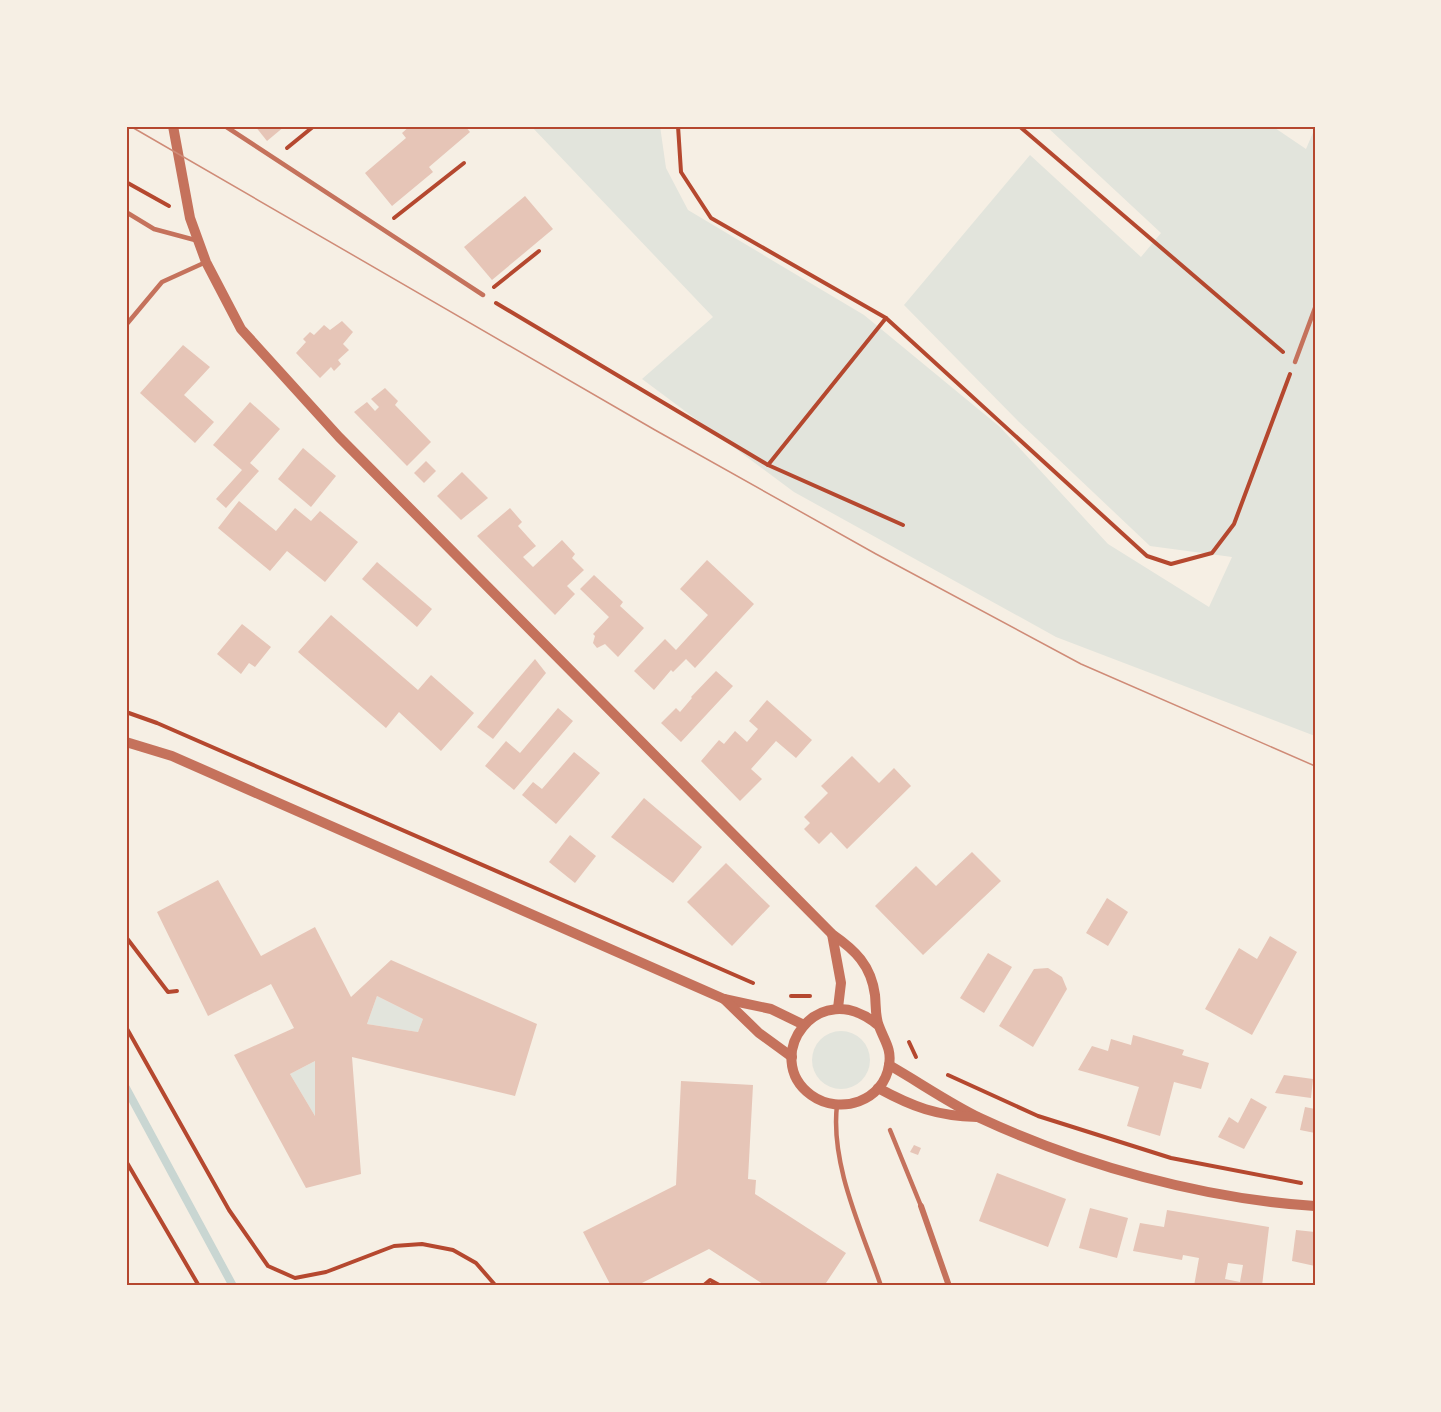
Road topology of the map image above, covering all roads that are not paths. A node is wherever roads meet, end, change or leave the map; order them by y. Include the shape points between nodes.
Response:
1 (173, 126) edge
2 (225, 126) edge
3 (126, 212) edge
4 (198, 240) junction
5 (206, 262) junction
6 (483, 295) road end
7 (1315, 308) edge
8 (126, 325) edge
9 (1295, 362) road end
10 (126, 742) edge
11 (832, 934) junction
12 (723, 999) junction
13 (838, 1008) junction
14 (804, 1025) junction
15 (879, 1026) junction
16 (792, 1057) junction
17 (889, 1065) junction
18 (878, 1088) junction
19 (837, 1106) junction
20 (979, 1117) junction
21 (890, 1130) dead end
22 (921, 1206) joint
23 (1315, 1206) edge
24 (881, 1286) edge
25 (949, 1286) edge

1 - 4 street via 190,218
2 - 6 lane
3 - 4 lane via 154,229
4 - 5 street
5 - 8 lane via 162,282
5 - 11 street via 241,329 323,420
7 - 9 lane
10 - 12 street via 193,765
11 - 13 street via 841,983
11 - 15 street via 856,951 867,967
12 - 14 street via 771,1009
12 - 16 street
13 - 14 street via 825,1011
13 - 15 street via 853,1009
14 - 16 street via 797,1035
15 - 17 street via 889,1051
16 - 19 street via 800,1084 810,1095
17 - 18 street
17 - 20 street
18 - 19 street via 860,1102
18 - 20 street via 913,1107 951,1116
19 - 24 lane via 837,1154
20 - 23 street via 1078,1157 1174,1184
21 - 22 lane
22 - 25 street

